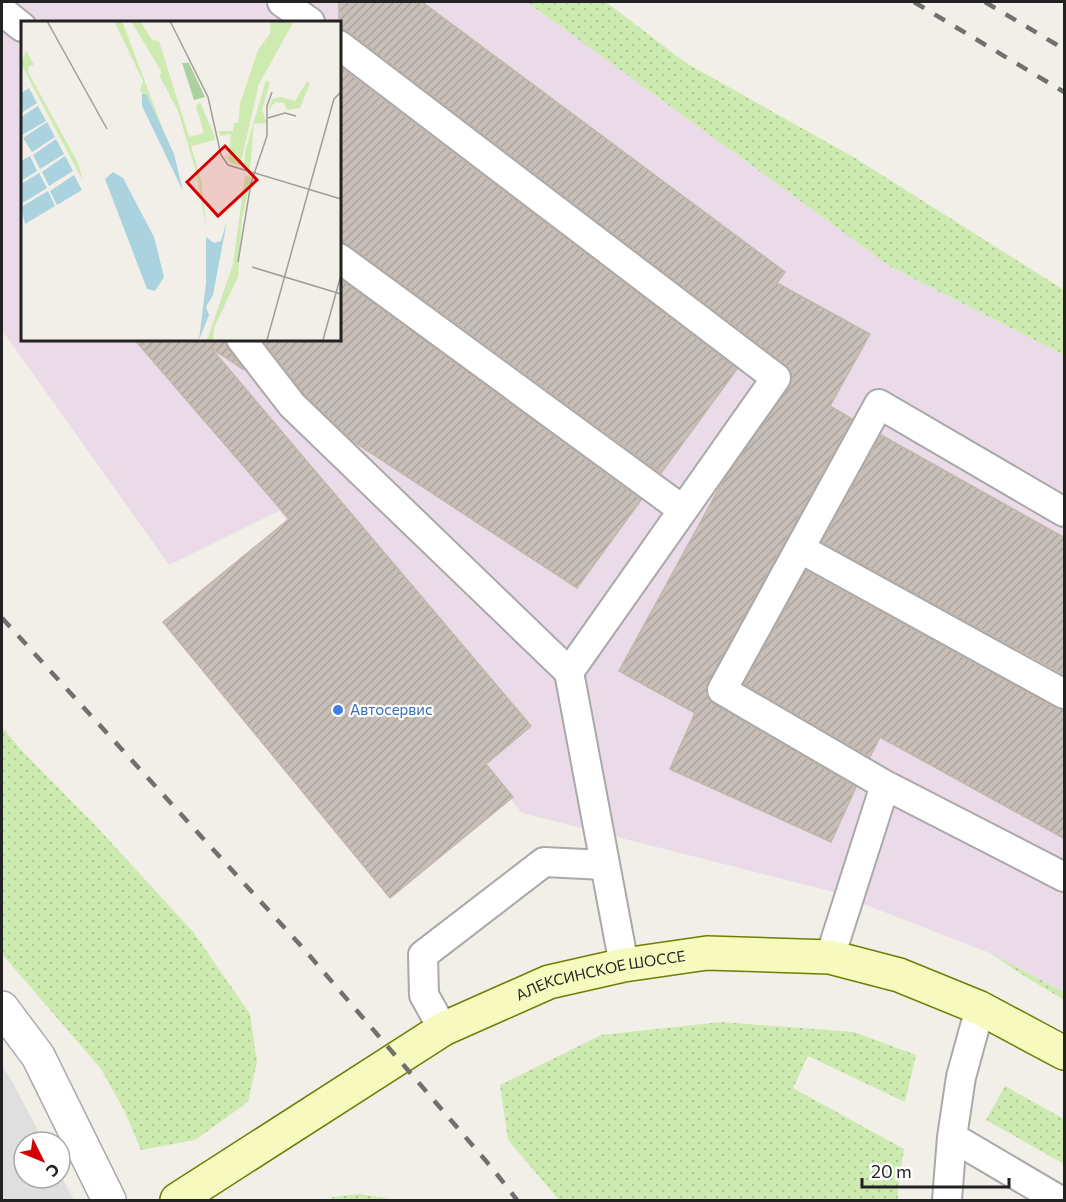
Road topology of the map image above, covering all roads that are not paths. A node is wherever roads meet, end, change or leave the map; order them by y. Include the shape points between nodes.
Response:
1 (282, 2) edge
2 (2, 11) edge
3 (309, 21) edge
4 (21, 26) edge
5 (340, 46) edge
6 (340, 259) edge
7 (241, 340) edge
8 (683, 510) junction
9 (1065, 513) edge
10 (801, 549) junction
11 (569, 672) junction
12 (1065, 694) edge
13 (885, 785) junction
14 (605, 865) junction
15 (1065, 877) edge
16 (830, 957) junction
17 (624, 965) junction
18 (2, 1008) edge
19 (980, 1008) junction
20 (443, 1029) junction
21 (1065, 1053) edge
22 (952, 1137) junction
23 (109, 1200) edge
24 (177, 1200) edge
25 (947, 1200) edge
26 (1059, 1200) edge

1 - 3 lane
2 - 4 lane
5 - 8 lane via 776,378
6 - 8 lane
7 - 11 lane via 292,405
8 - 11 lane
9 - 10 lane via 879,404
10 - 12 lane
10 - 13 lane via 722,690
11 - 14 lane
13 - 15 lane
13 - 16 lane
14 - 17 lane
14 - 20 lane via 544,862 423,955 424,995
16 - 17 main road, АЛЕКСИНСКОЕ ШОССЕ via 707,953
16 - 19 main road, АЛЕКСИНСКОЕ ШОССЕ via 899,975
17 - 20 main road, АЛЕКСИНСКОЕ ШОССЕ via 549,982
18 - 23 street via 38,1056
19 - 21 main road, АЛЕКСИНСКОЕ ШОССЕ
19 - 22 lane via 961,1077
20 - 24 main road, АЛЕКСИНСКОЕ ШОССЕ
22 - 25 lane
22 - 26 lane

